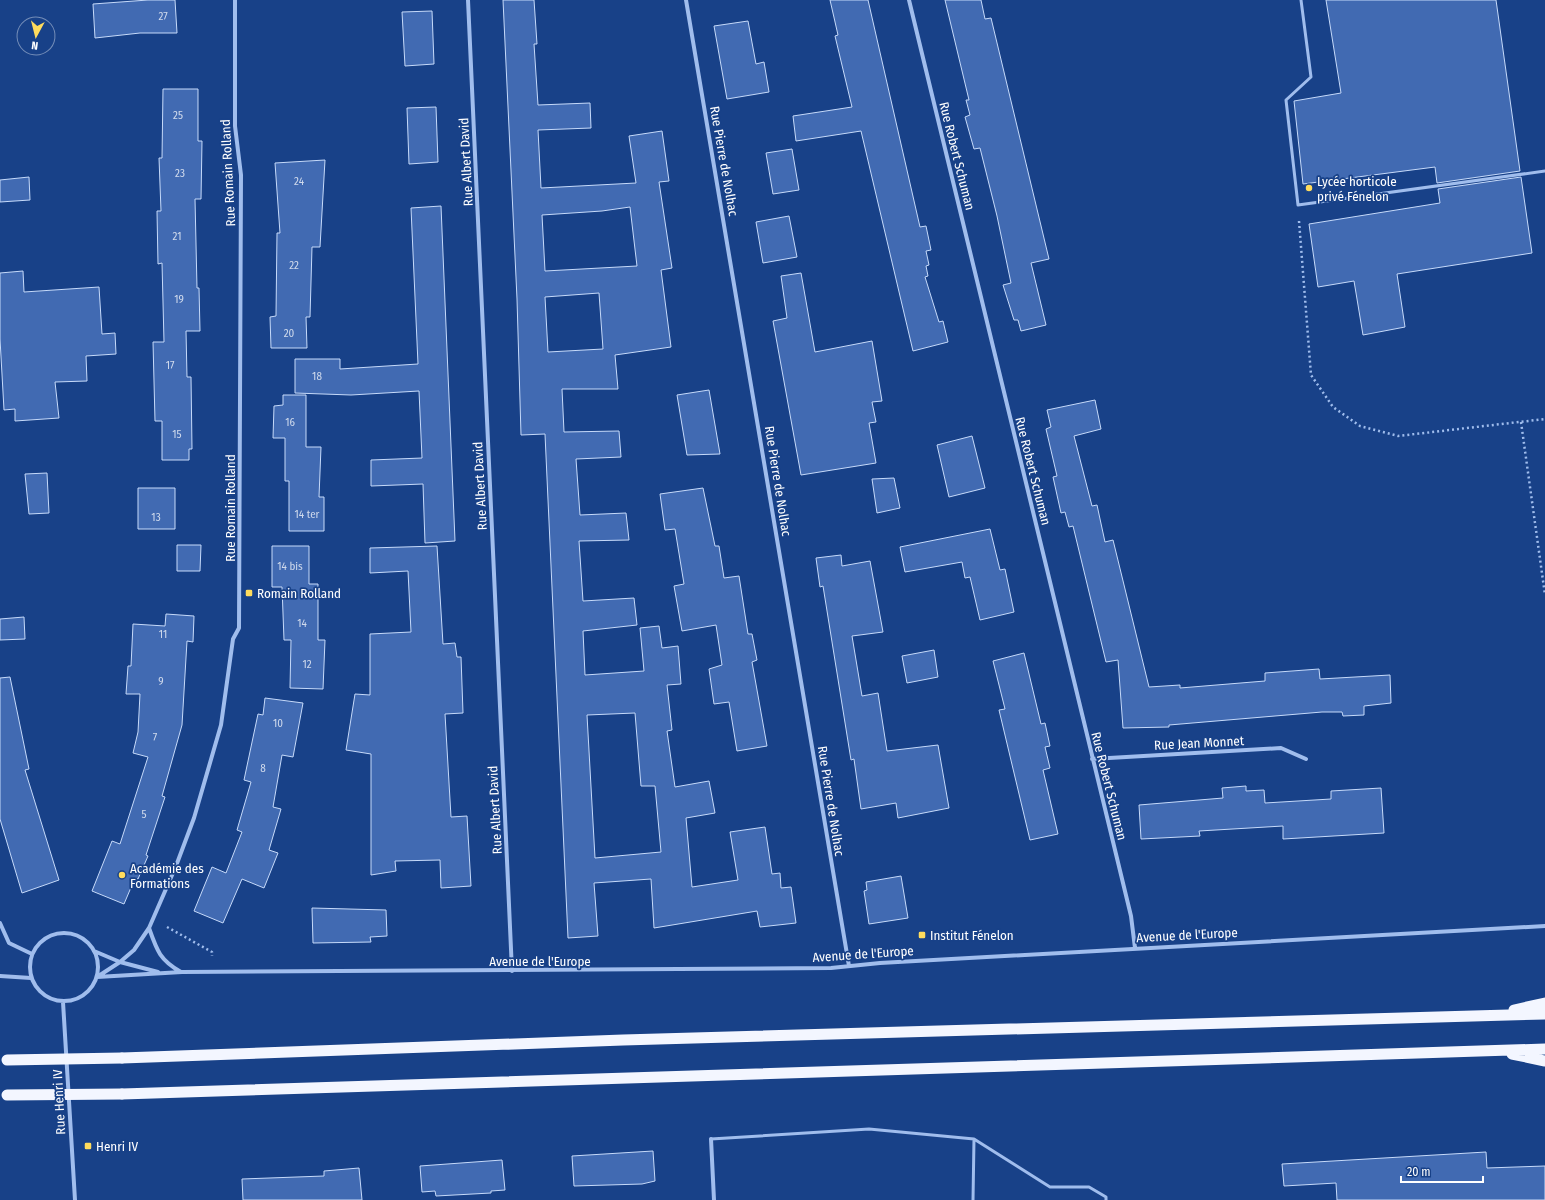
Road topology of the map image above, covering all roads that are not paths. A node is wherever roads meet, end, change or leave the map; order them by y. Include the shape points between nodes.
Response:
1 (235, 0) edge
2 (468, 0) edge
3 (686, 0) edge
4 (909, 0) edge
5 (1301, 0) edge
6 (1545, 171) edge
7 (1306, 759) dead end
8 (1092, 760) junction
9 (0, 923) edge
10 (1545, 926) edge
11 (149, 928) junction
12 (1135, 948) junction
13 (94, 950) junction
14 (32, 954) junction
15 (120, 962) junction
16 (849, 966) junction
17 (512, 971) junction
18 (182, 972) junction
19 (162, 973) junction
20 (0, 976) edge
21 (31, 978) junction
22 (97, 978) junction
23 (63, 1002) junction
24 (1545, 1003) edge
25 (1545, 1014) edge
26 (1491, 1016) junction
27 (1545, 1049) edge
28 (1494, 1050) junction
29 (4, 1060) edge
30 (1545, 1061) edge
31 (4, 1095) edge
32 (711, 1139) joint
33 (974, 1139) junction
34 (75, 1200) edge
35 (714, 1200) edge
36 (973, 1200) edge
37 (1106, 1200) edge

1 - 11 street, Rue Romain Rolland via 235,126 240,175 239,628 233,639 221,725 207,779 176,866
2 - 17 street, Rue Albert David
3 - 16 street, Rue Pierre de Nolhac
4 - 8 street, Rue Robert Schuman
5 - 6 lane via 1311,77 1286,100 1298,205
7 - 8 street, Rue Jean Monnet via 1281,748
8 - 12 street, Rue Robert Schuman via 1131,916
9 - 14 street via 9,943
10 - 12 street, Avenue de l'Europe
11 - 15 street, Rue Romain Rolland via 134,950
11 - 18 street via 155,949 166,963
12 - 16 street, Avenue de l'Europe
13 - 14 street via 76,935 62,933 44,939
13 - 15 street, Avenue de l'Europe
13 - 22 street via 98,962
14 - 21 street via 29,965
15 - 19 street, Avenue de l'Europe
15 - 22 street, Rue Romain Rolland
16 - 17 street, Avenue de l'Europe
17 - 18 street, Avenue de l'Europe
18 - 19 street, Avenue de l'Europe
19 - 22 street, Avenue de l'Europe
20 - 21 street
21 - 23 street via 37,989 47,997
22 - 23 street via 89,991 75,1000
23 - 34 street, Rue Henri IV
24 - 26 highway
25 - 26 highway
26 - 29 highway, bridge via 639,1039
27 - 28 highway
28 - 30 highway
28 - 31 highway, bridge via 122,1094
32 - 33 lane via 869,1129
32 - 35 street
33 - 36 lane
33 - 37 lane via 1050,1187 1089,1187 1106,1197

